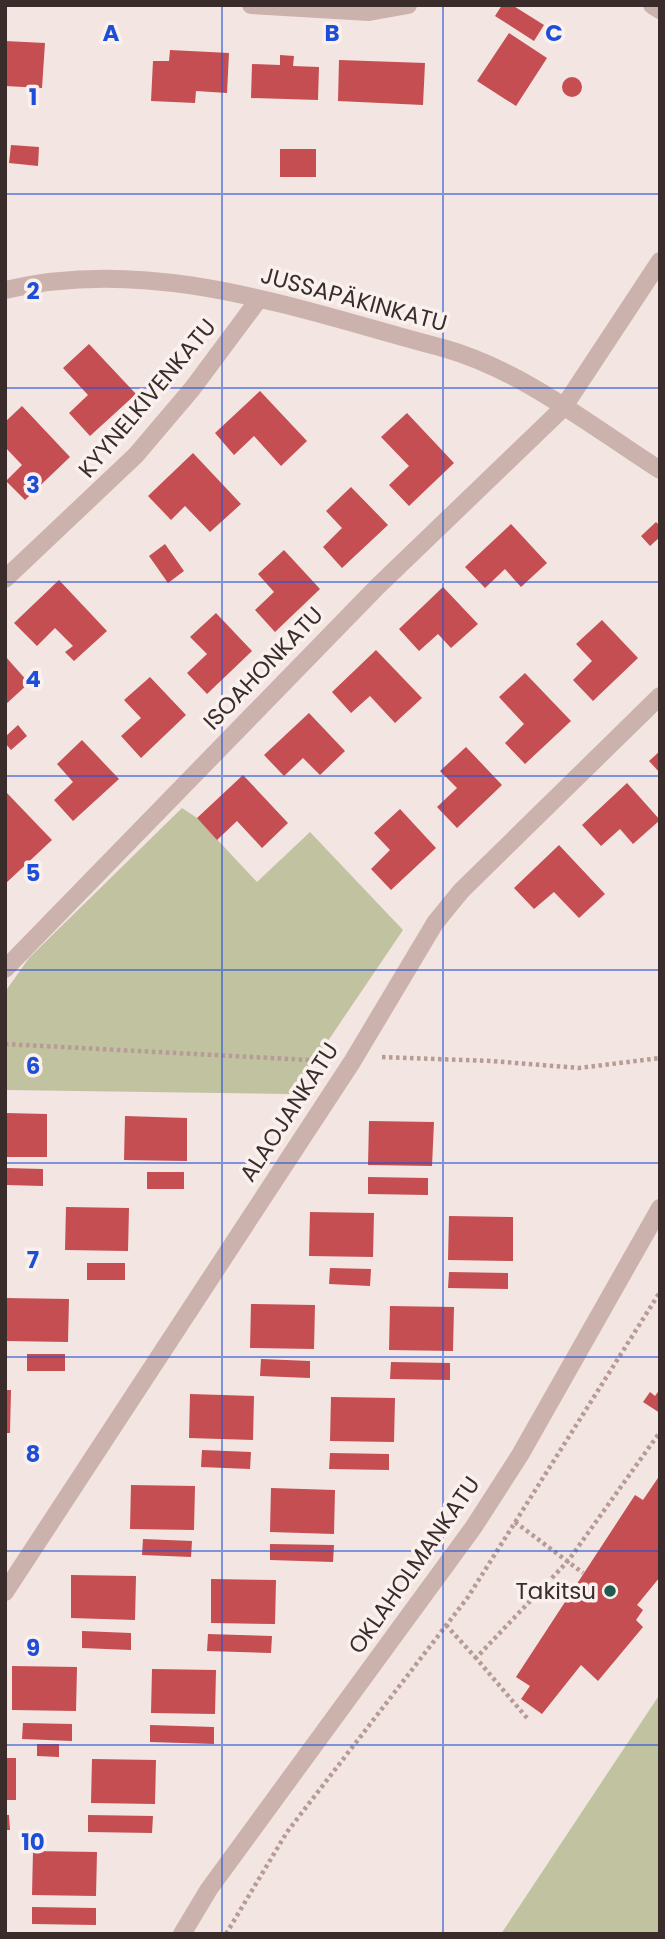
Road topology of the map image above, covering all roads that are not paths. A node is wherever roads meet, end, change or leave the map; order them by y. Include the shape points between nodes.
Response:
1 (251, 5) edge
2 (408, 5) edge
3 (652, 5) edge
4 (660, 10) edge
5 (660, 261) edge
6 (5, 290) edge
7 (259, 299) junction
8 (563, 408) junction
9 (660, 470) edge
10 (5, 579) edge
11 (660, 696) edge
12 (5, 970) edge
13 (660, 1208) edge
14 (5, 1592) edge
15 (182, 1934) edge

1 - 2 street via 338,12
3 - 4 street
5 - 8 street, ISOAHONKATU
6 - 7 street, JUSSAPÄKINKATU via 55,282 146,281 215,287
7 - 8 street, JUSSAPÄKINKATU via 474,357
7 - 10 street, KYYNELKIVENKATU via 136,455
8 - 9 street, JUSSAPÄKINKATU
8 - 12 street, ISOAHONKATU via 377,586
11 - 14 street, ALAOJANKATU via 461,891 435,923 352,1062
13 - 15 street, OKLAHOLMANKATU via 520,1455 473,1528 209,1889

